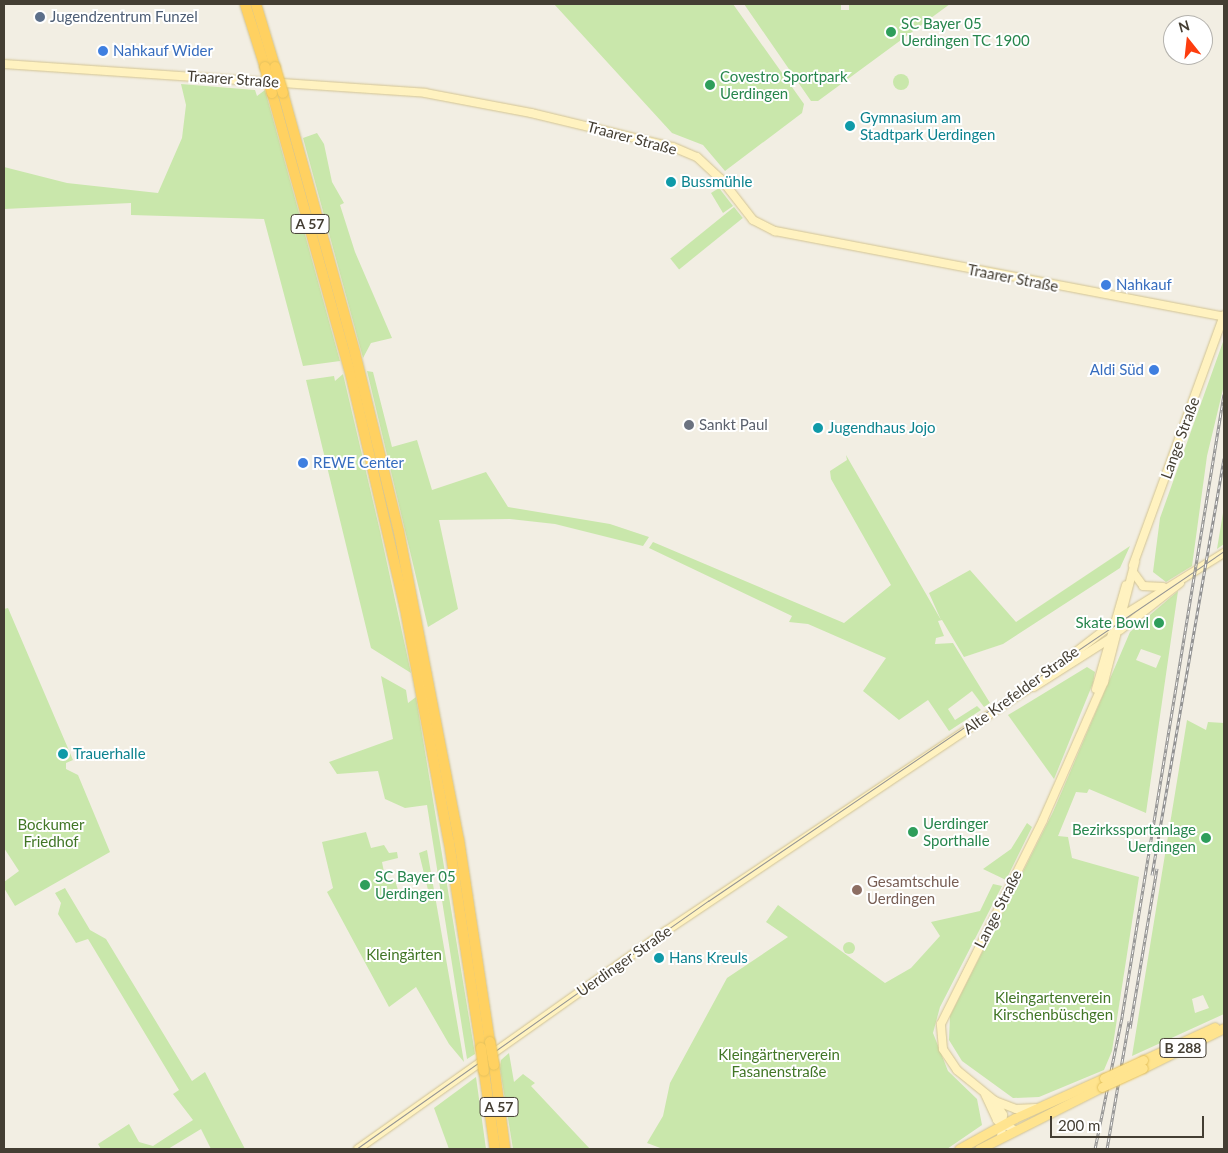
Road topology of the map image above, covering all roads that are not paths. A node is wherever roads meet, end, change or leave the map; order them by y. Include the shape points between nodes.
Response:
1 (245, 4) edge
2 (256, 4) edge
3 (4, 64) edge
4 (270, 67) junction
5 (1224, 317) edge
6 (393, 533) junction
7 (1224, 553) edge
8 (1135, 562) junction
9 (1132, 572) junction
10 (1185, 579) junction
11 (1172, 584) junction
12 (1124, 615) junction
13 (1114, 622) junction
14 (1120, 629) junction
15 (1110, 638) junction
16 (1087, 655) junction
17 (1102, 666) junction
18 (1025, 691) junction
19 (1090, 714) junction
20 (893, 779) joint
21 (1224, 1024) edge
22 (1224, 1028) edge
23 (1143, 1064) junction
24 (1103, 1083) junction
25 (985, 1094) junction
26 (995, 1100) junction
27 (1040, 1108) junction
28 (1000, 1122) junction
29 (1014, 1130) junction
30 (1000, 1137) junction
31 (358, 1149) edge
32 (494, 1149) edge
33 (505, 1149) edge
34 (959, 1149) edge
35 (979, 1149) edge

1 - 4 highway, A 57
2 - 4 highway, A 57
3 - 5 street, Traarer Straße via 425,93 506,107 674,147 697,157 721,179 753,220 775,231
4 - 6 highway, A 57, bridge via 356,375
5 - 8 street, Lange Straße
6 - 32 highway, A 57, bridge via 481,1048
6 - 33 highway, A 57, bridge via 436,714
7 - 10 street, Alte Krefelder Straße
8 - 9 street, Lange Straße
8 - 13 street, Lange Straße
9 - 11 street via 1148,588
9 - 12 street, Lange Straße
10 - 11 street, Alte Krefelder Straße
10 - 14 street
11 - 12 street, Alte Krefelder Straße
12 - 13 street, Alte Krefelder Straße
12 - 14 street, Lange Straße
13 - 15 street, Lange Straße
13 - 18 street, Alte Krefelder Straße
14 - 15 street
14 - 19 street, Lange Straße
15 - 16 street
15 - 17 street, Lange Straße
16 - 17 street via 1100,658
16 - 18 street
17 - 19 street, Lange Straße
18 - 20 street, Alte Krefelder Straße
19 - 25 street, Lange Straße via 1041,824 943,1019 941,1039 946,1057
20 - 31 street, Uerdinger Straße via 666,931
21 - 23 main road, B 288
22 - 23 main road, B 288
23 - 24 main road, B 288, bridge
24 - 27 main road, B 288
24 - 29 main road, B 288
25 - 26 street, Lange Straße
25 - 28 street, Lange Straße
26 - 27 street, Lange Straße via 1016,1109
26 - 28 street
27 - 28 main road, B 288
28 - 29 street
28 - 30 street
28 - 34 main road, B 288
29 - 30 main road, B 288
30 - 35 main road, B 288

